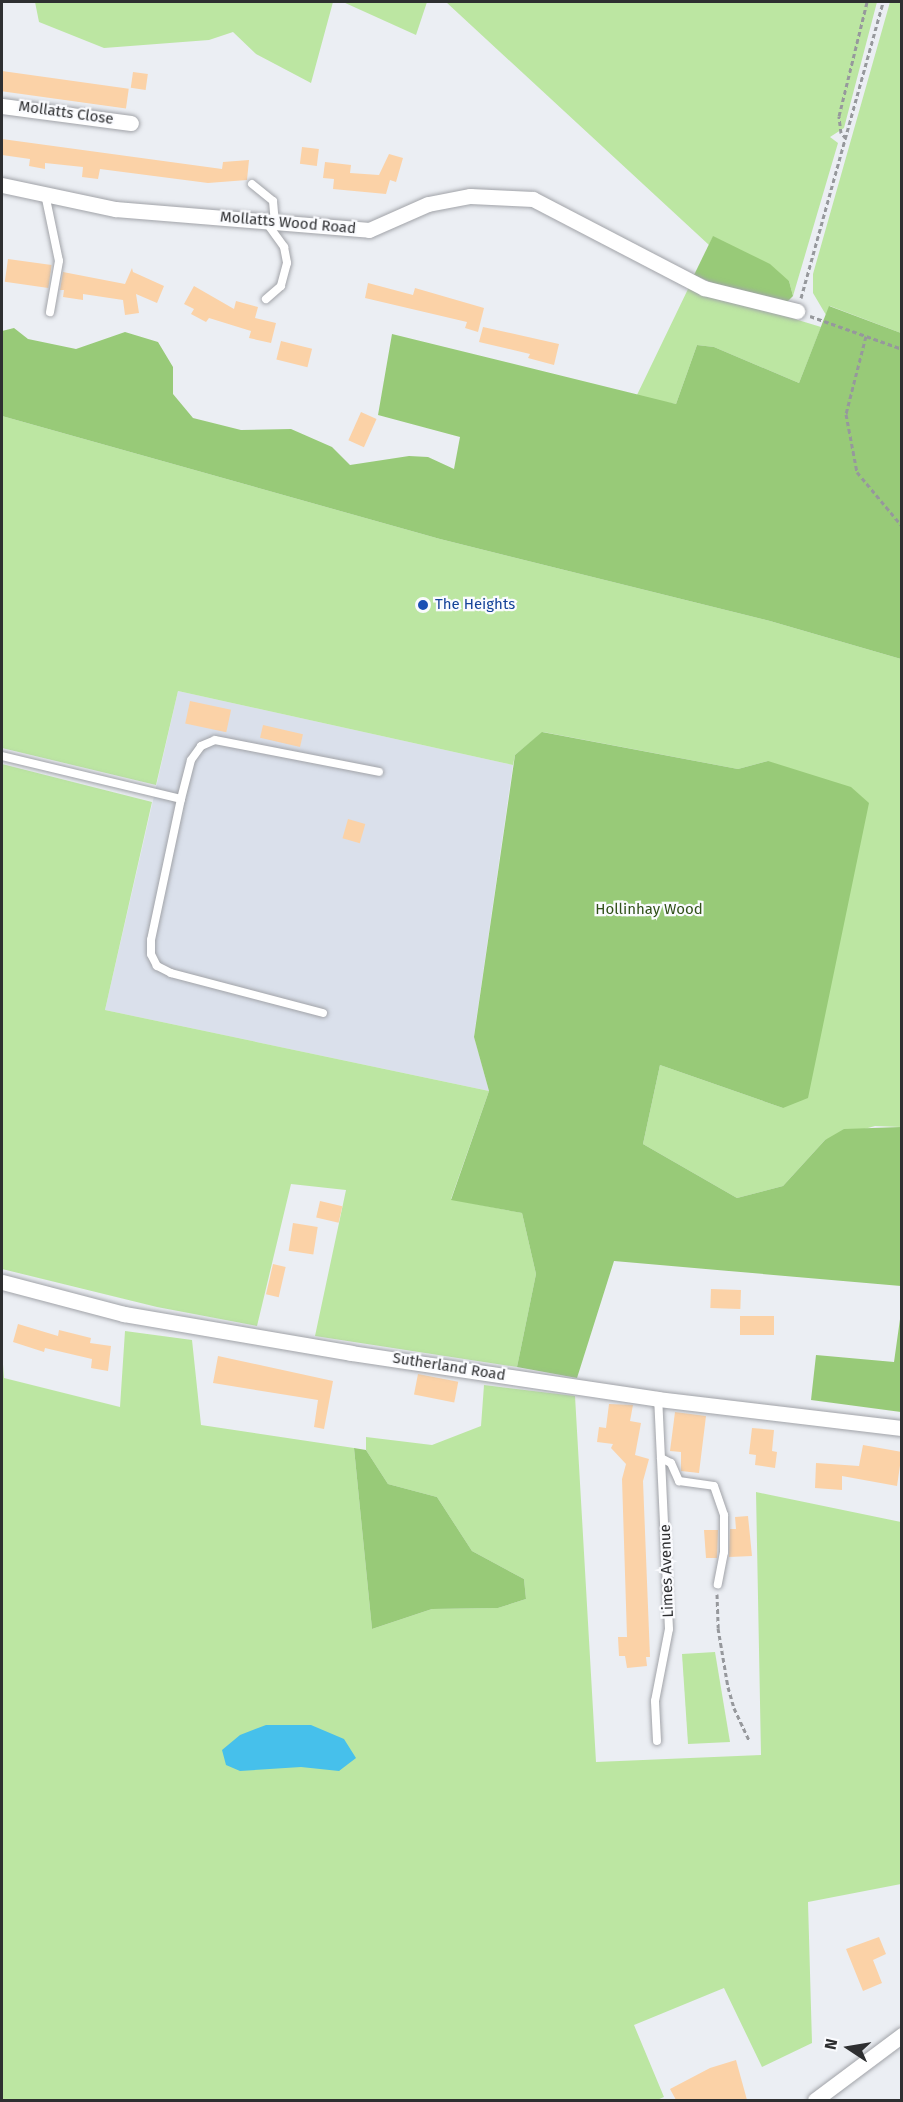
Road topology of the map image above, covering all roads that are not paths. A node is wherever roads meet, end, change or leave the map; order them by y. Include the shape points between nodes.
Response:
1 (2, 106) edge
2 (131, 123) dead end
3 (252, 184) dead end
4 (2, 185) edge
5 (45, 194) junction
6 (270, 222) junction
7 (266, 299) dead end
8 (797, 311) road end
9 (50, 312) dead end
10 (2, 756) edge
11 (379, 772) dead end
12 (181, 799) junction
13 (323, 1013) dead end
14 (2, 1282) edge
15 (658, 1399) junction
16 (902, 1428) edge
17 (661, 1458) junction
18 (718, 1584) road end
19 (657, 1741) dead end
20 (902, 2035) edge
21 (815, 2100) edge

1 - 2 street, Mollatts Close
3 - 6 lane via 273,201
4 - 5 street, Mollatts Wood Road
5 - 6 street, Mollatts Wood Road via 116,209
5 - 9 lane via 59,261
6 - 7 lane via 287,255 281,286
6 - 8 street, Mollatts Wood Road via 369,230 428,204 470,196 534,199 704,288
10 - 12 lane
11 - 12 lane via 215,740 201,746 191,760
12 - 13 lane via 151,940 151,954 158,966 171,973
14 - 15 street, Sutherland Road via 124,1314
15 - 16 street, Sutherland Road
15 - 17 lane, Limes Avenue
17 - 18 lane via 671,1463 679,1481 714,1486 724,1515 724,1552
17 - 19 lane, Limes Avenue via 669,1629 655,1701
20 - 21 street

